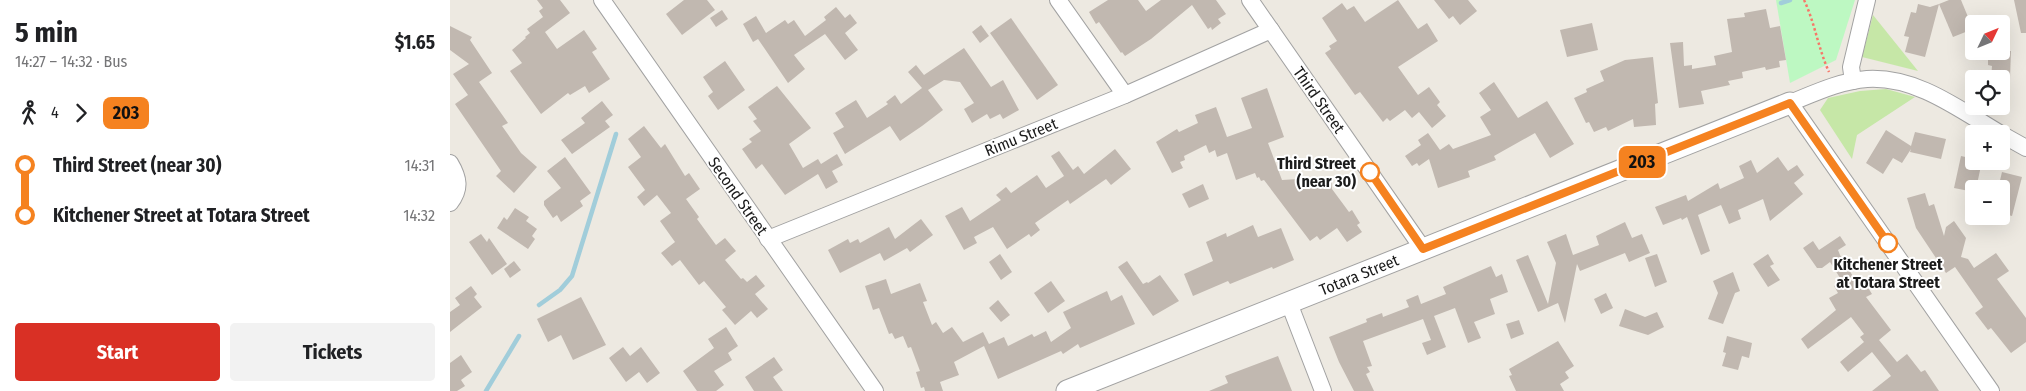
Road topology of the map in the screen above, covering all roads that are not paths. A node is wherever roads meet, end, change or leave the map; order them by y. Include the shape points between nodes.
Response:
1 (602, 0) edge
2 (1058, 0) edge
3 (1250, 0) edge
4 (1867, 0) edge
5 (1271, 30) junction
6 (1853, 81) junction
7 (1125, 96) junction
8 (1790, 103) junction
9 (1985, 125) edge
10 (2010, 139) edge
11 (2026, 148) edge
12 (450, 163) edge
13 (450, 203) edge
14 (768, 239) junction
15 (1423, 249) junction
16 (1289, 303) junction
17 (875, 391) edge
18 (1067, 391) edge
19 (1323, 391) edge
20 (1991, 391) edge

1 - 14 street, Second Street
2 - 7 street
3 - 5 street, Third Street
4 - 6 street via 1852,64
5 - 7 street, Rimu Street
5 - 15 street, Third Street
6 - 8 street
6 - 9 street via 1900,81 1935,96
7 - 14 street, Rimu Street
8 - 15 street, Totara Street
8 - 20 street
10 - 11 street
12 - 13 street via 459,182
14 - 17 street, Second Street
15 - 16 street, Totara Street
16 - 18 street, Totara Street
16 - 19 street

